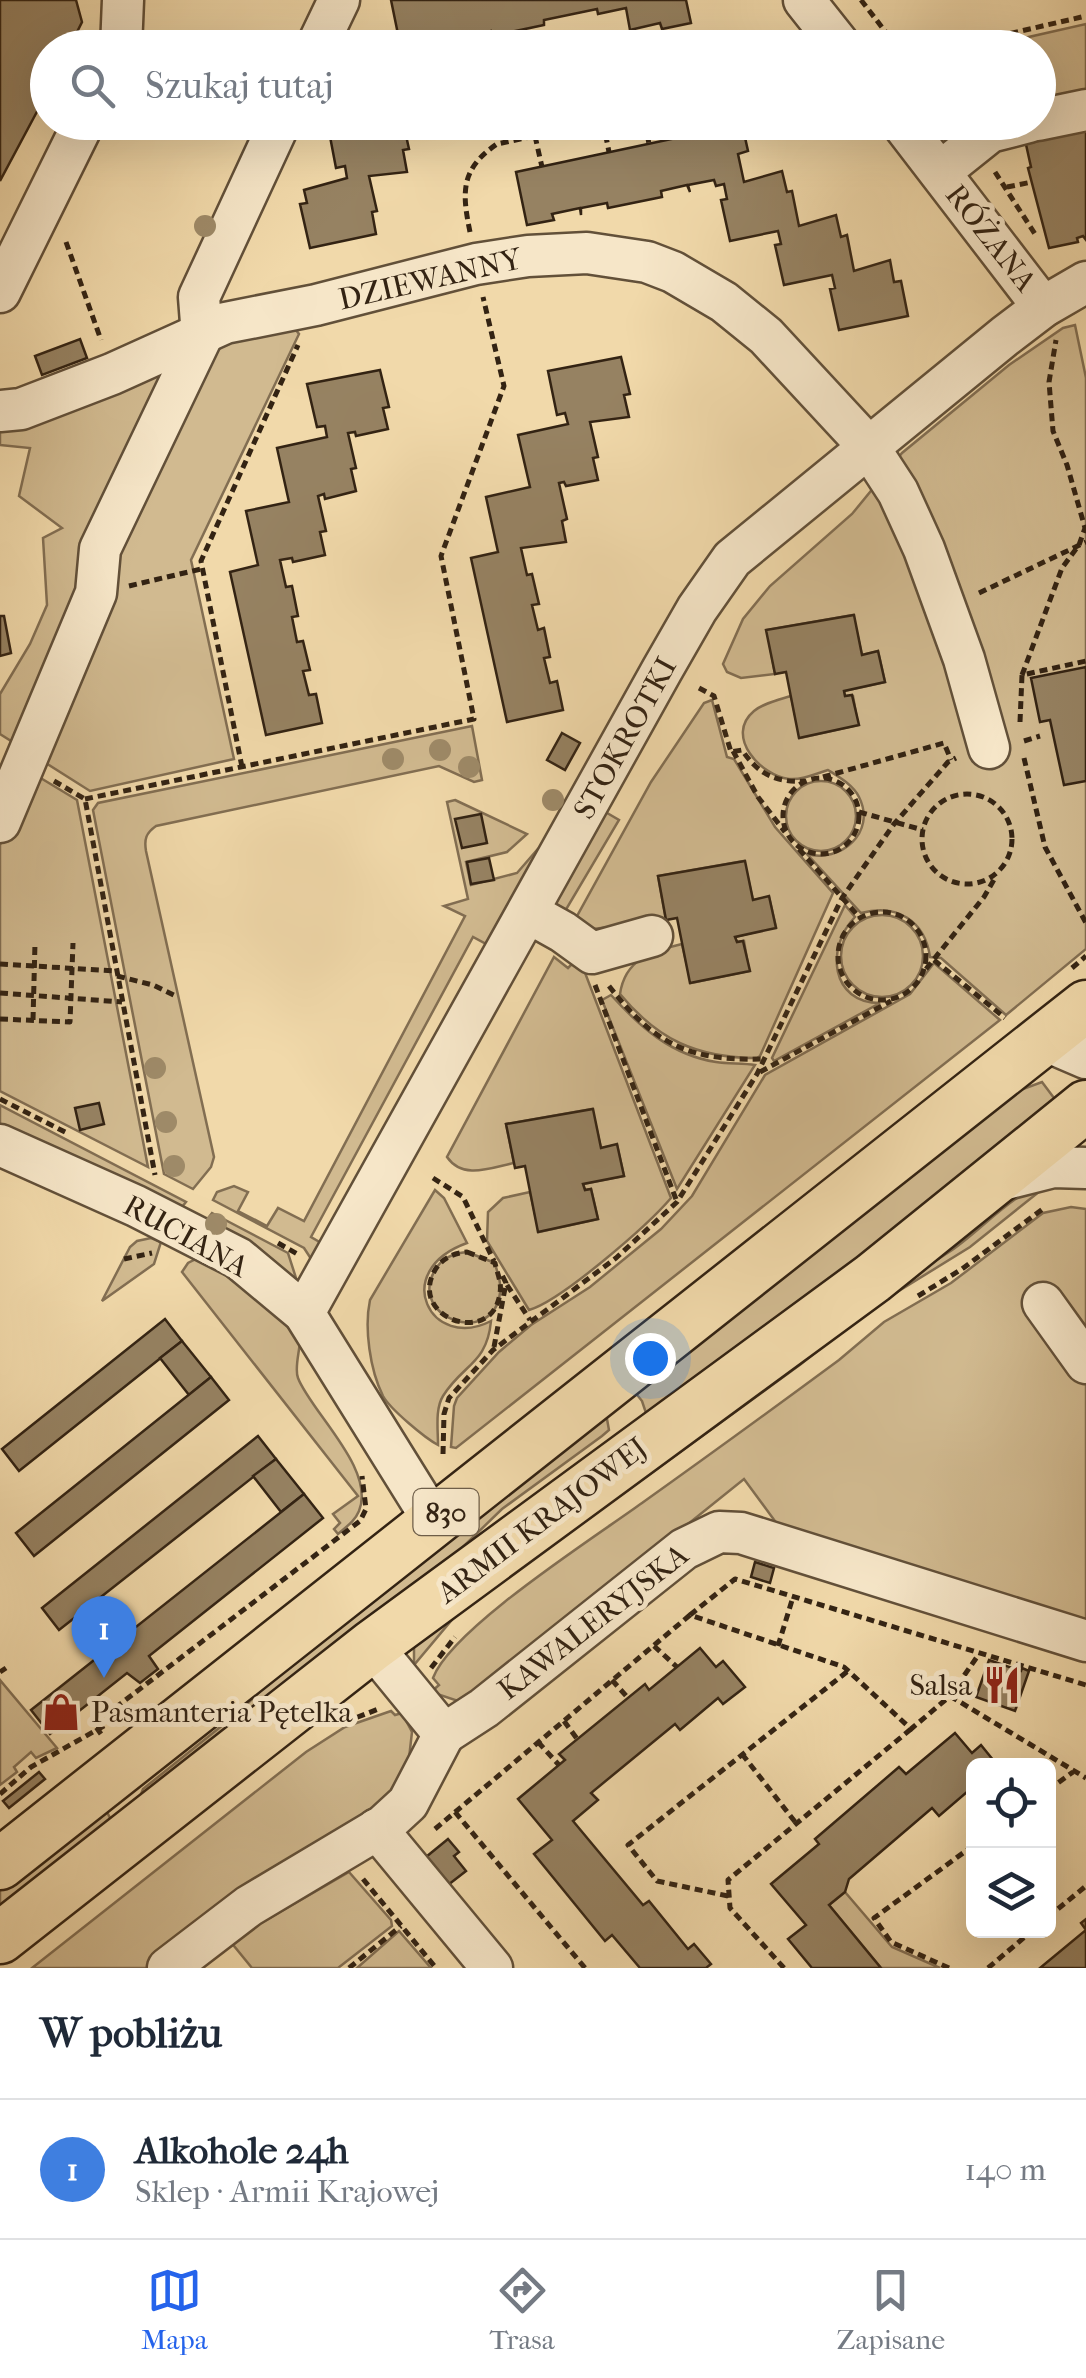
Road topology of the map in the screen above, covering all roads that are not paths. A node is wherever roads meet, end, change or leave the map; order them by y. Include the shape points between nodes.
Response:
1 (123, 0) edge
2 (804, 0) edge
3 (121, 30) edge
4 (828, 30) edge
5 (1086, 110) edge
6 (1056, 116) edge
7 (75, 140) edge
8 (272, 140) edge
9 (915, 140) edge
10 (979, 140) edge
11 (940, 172) junction
12 (1086, 282) edge
13 (0, 292) edge
14 (1051, 319) junction
15 (202, 336) junction
16 (0, 411) edge
17 (868, 446) junction
18 (993, 748) road end
19 (0, 822) edge
20 (529, 913) junction
21 (652, 936) dead end
22 (1086, 1006) edge
23 (1046, 1040) edge
24 (1086, 1106) edge
25 (0, 1145) edge
26 (1086, 1168) edge
27 (984, 1185) junction
28 (1042, 1303) dead end
29 (304, 1313) junction
30 (1086, 1362) edge
31 (608, 1384) junction
32 (648, 1442) junction
33 (434, 1522) junction
34 (1086, 1642) edge
35 (372, 1646) junction
36 (444, 1734) junction
37 (106, 1758) junction
38 (142, 1826) junction
39 (389, 1844) junction
40 (0, 1864) edge
41 (0, 1938) edge
42 (168, 1968) edge
43 (492, 1968) edge

1 - 3 street
2 - 4 street
5 - 6 street
7 - 13 street
8 - 15 street via 199,297
9 - 11 street, RÓŻANA
10 - 11 street
11 - 14 street, RÓŻANA
12 - 14 street, STOKROTKI
14 - 17 street, STOKROTKI
15 - 16 street, DZIEWANNY via 21,409
15 - 17 street, DZIEWANNY via 225,323 476,264 588,253 647,262 724,302 766,336
15 - 19 street via 100,548 96,593
17 - 18 street, DZIEWANNY via 924,548
17 - 20 street, STOKROTKI via 732,559 697,609
20 - 21 street via 592,954
20 - 29 street, STOKROTKI
22 - 23 main road, 830
23 - 31 main road, 830
24 - 27 main road, ARMII KRAJOWEJ / 830
25 - 29 street, RUCIANA via 238,1258
26 - 27 street via 1043,1169
27 - 32 main road, ARMII KRAJOWEJ / 830 via 872,1278
28 - 30 street
29 - 33 street, RUCIANA
31 - 32 main road
31 - 33 main road, 830
32 - 35 main road, ARMII KRAJOWEJ / 830
33 - 37 main road, 830
34 - 36 street, KAWALERYJSKA via 741,1533 719,1532 684,1549
35 - 36 street
35 - 38 main road, ARMII KRAJOWEJ / 830
36 - 39 street
37 - 38 main road
37 - 40 main road, 830
38 - 41 main road, ARMII KRAJOWEJ / 830
39 - 42 street via 249,1906
39 - 43 street

